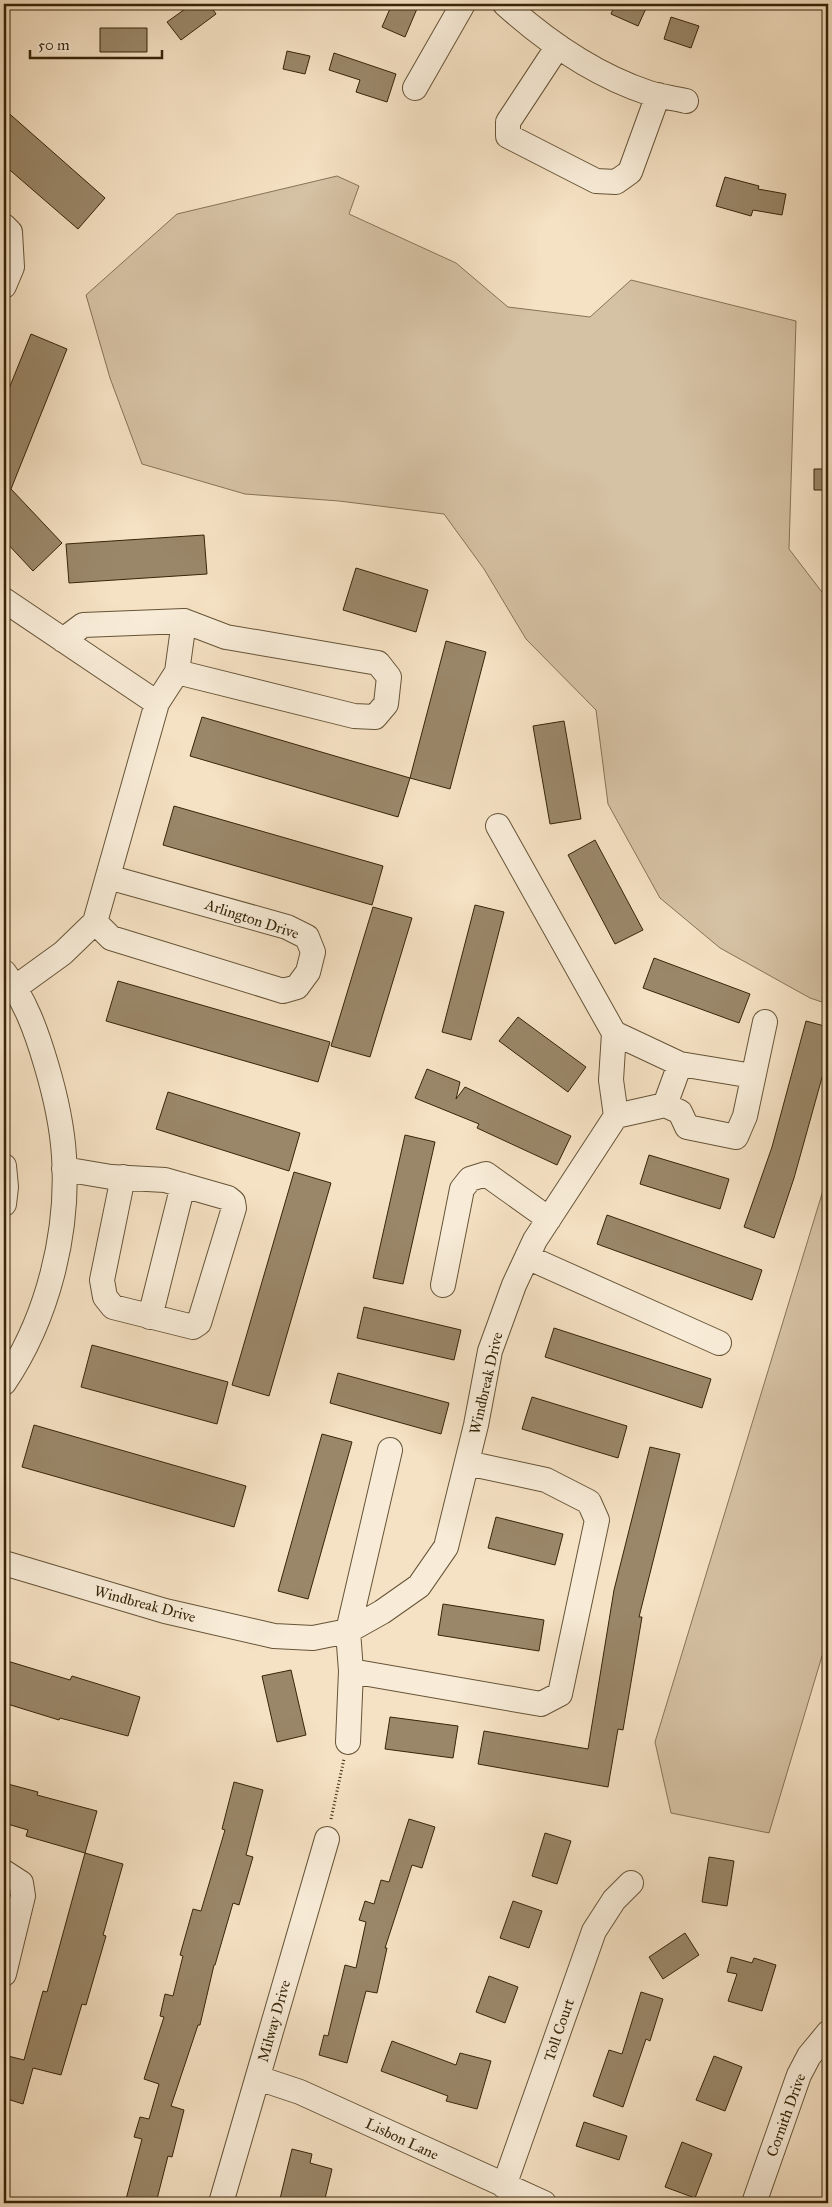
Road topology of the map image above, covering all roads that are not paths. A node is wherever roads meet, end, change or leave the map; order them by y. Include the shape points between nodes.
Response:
1 (463, 4) edge
2 (504, 4) edge
3 (558, 46) junction
4 (415, 88) dead end
5 (658, 95) junction
6 (686, 101) dead end
7 (4, 226) edge
8 (4, 286) edge
9 (4, 600) edge
10 (184, 620) junction
11 (63, 640) junction
12 (177, 672) junction
13 (157, 703) junction
14 (498, 826) dead end
15 (108, 877) junction
16 (95, 922) junction
17 (10, 979) edge
18 (765, 1022) dead end
19 (614, 1033) junction
20 (680, 1064) junction
21 (753, 1076) junction
22 (665, 1105) junction
23 (616, 1116) junction
24 (4, 1166) edge
25 (64, 1169) junction
26 (123, 1177) junction
27 (183, 1185) junction
28 (4, 1204) edge
29 (549, 1220) junction
30 (527, 1257) junction
31 (443, 1285) dead end
32 (150, 1317) junction
33 (719, 1343) dead end
34 (11, 1355) edge
35 (4, 1383) edge
36 (390, 1450) dead end
37 (467, 1463) junction
38 (4, 1563) edge
39 (348, 1631) junction
40 (351, 1671) junction
41 (348, 1742) road end
42 (327, 1839) road end
43 (4, 1872) edge
44 (632, 1883) dead end
45 (8, 1944) edge
46 (4, 1974) edge
47 (828, 2033) edge
48 (258, 2078) junction
49 (504, 2186) junction
50 (221, 2203) edge
51 (544, 2203) edge
52 (754, 2203) edge

1 - 4 street
2 - 3 street
3 - 5 street via 603,73
3 - 5 street via 508,122 508,136 596,181 616,182 630,172
5 - 6 street
7 - 8 street via 10,232 12,267
9 - 11 street
10 - 11 street via 82,625
10 - 12 street
10 - 12 street via 226,637 378,663 389,678 386,704 375,717 354,716
11 - 13 street
12 - 13 street
13 - 15 street
14 - 19 street
15 - 16 street
15 - 16 street, Arlington Drive via 287,927 307,936 313,952 308,972 297,987 283,990 111,938
16 - 17 street via 63,953
17 - 25 street via 34,1022 61,1124
18 - 21 street
19 - 20 street
19 - 23 street via 611,1080
20 - 21 street
20 - 22 street
21 - 22 street via 745,1116 736,1137 687,1127 680,1112
22 - 23 street
23 - 29 street, Windbreak Drive
24 - 28 street
25 - 26 street
25 - 34 street via 63,1216 47,1290 29,1337
26 - 27 street via 166,1180
26 - 32 street via 102,1280 105,1297 113,1308
27 - 32 street
27 - 32 street via 228,1198 234,1208 199,1323 193,1327
29 - 30 street, Windbreak Drive
29 - 31 street via 486,1174 470,1179 462,1189
30 - 33 street
30 - 37 street, Windbreak Drive via 490,1351
34 - 35 street
36 - 39 street
37 - 39 street, Windbreak Drive via 446,1547 419,1586
37 - 40 street via 546,1480 589,1502 597,1520 560,1694 541,1704
38 - 39 street, Windbreak Drive via 166,1611 274,1636 312,1638
39 - 40 street
40 - 41 street
42 - 48 street, Milway Drive
43 - 45 street via 20,1883 23,1896
44 - 49 street, Toll Court via 614,1900 594,1931
45 - 46 street
47 - 52 street, Cornith Drive via 809,2056 799,2075
48 - 49 street, Lisbon Lane via 300,2092
48 - 50 street, Milway Drive
49 - 51 street, Lisbon Lane

